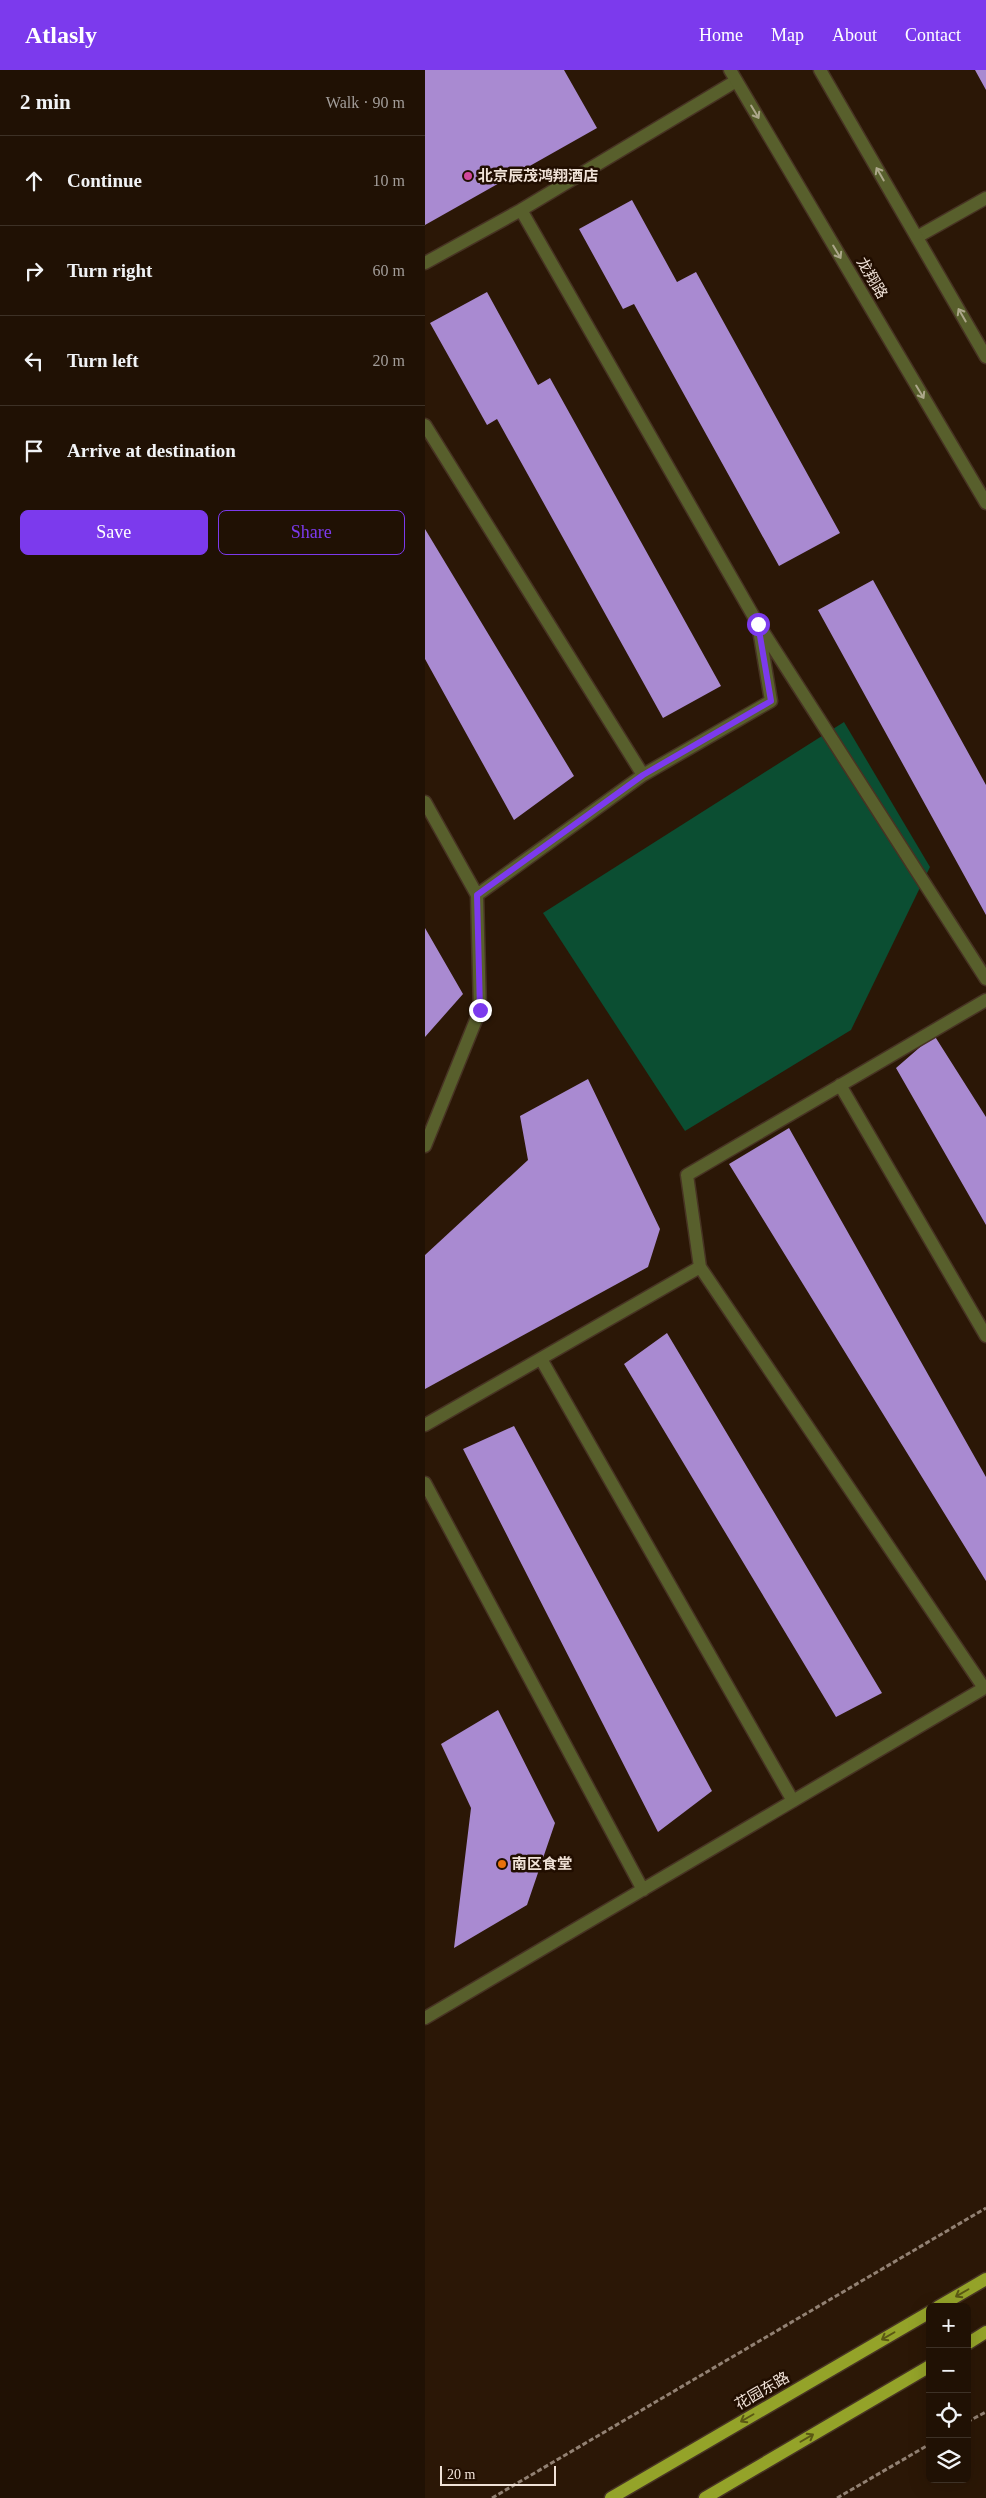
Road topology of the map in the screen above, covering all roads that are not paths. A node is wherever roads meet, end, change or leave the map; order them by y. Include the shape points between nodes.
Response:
1 (821, 70) edge
2 (733, 75) edge
3 (986, 198) edge
4 (521, 210) junction
5 (917, 237) junction
6 (425, 263) edge
7 (986, 357) edge
8 (425, 425) edge
9 (986, 504) edge
10 (758, 624) junction
11 (643, 775) junction
12 (425, 802) edge
13 (477, 895) junction
14 (986, 979) edge
15 (986, 1000) edge
16 (840, 1085) junction
17 (425, 1146) edge
18 (700, 1267) junction
19 (986, 1336) edge
20 (541, 1359) junction
21 (425, 1425) edge
22 (425, 1483) edge
23 (985, 1688) edge
24 (793, 1801) junction
25 (643, 1890) junction
26 (425, 2018) edge
27 (986, 2279) edge
28 (945, 2303) edge
29 (926, 2314) edge
30 (986, 2332) edge
31 (971, 2341) edge
32 (926, 2368) edge
33 (611, 2498) edge
34 (705, 2498) edge

5 -> 1 street
2 - 4 street
2 -> 9 street, 龙翔路
3 - 5 street
4 - 6 street
4 - 10 street
7 -> 5 street
8 - 11 street
10 - 11 street via 771,701
10 - 14 street
11 - 13 street
12 - 13 street
13 - 17 street via 480,1010
15 - 16 street
16 - 18 street via 687,1175
16 - 19 street
18 - 20 street
18 - 23 street
20 - 21 street
20 - 24 street
22 - 25 street
23 - 24 street
24 - 25 street
25 - 26 street
27 -> 28 main road
29 -> 33 main road, 花园东路
30 - 31 main road
34 -> 32 main road

